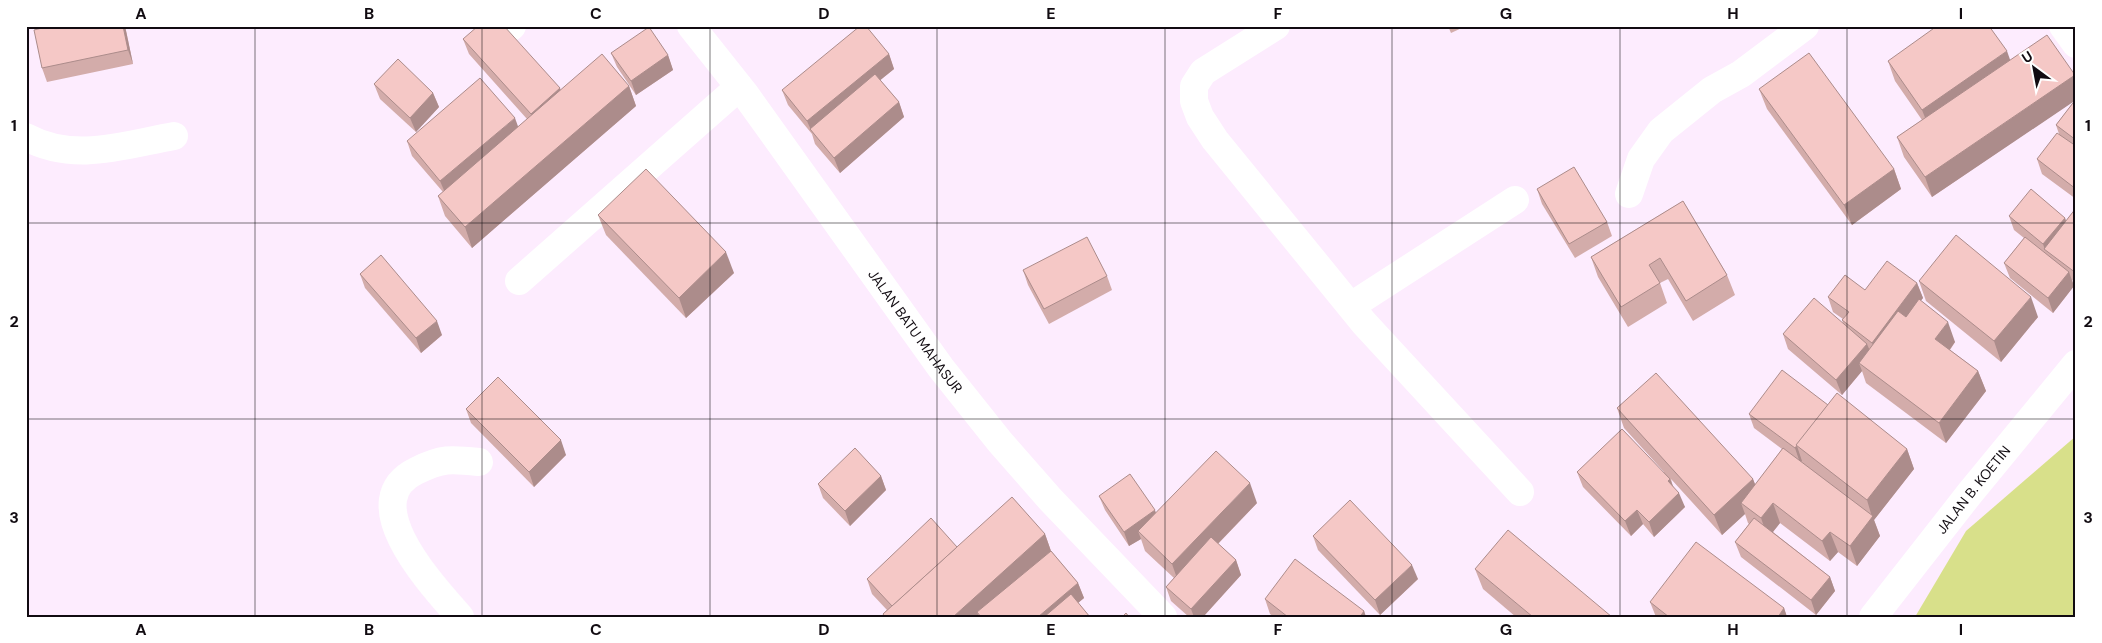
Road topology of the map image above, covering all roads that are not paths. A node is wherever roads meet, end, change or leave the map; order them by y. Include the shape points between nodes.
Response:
1 (692, 26) edge
2 (1276, 26) edge
3 (2063, 26) edge
4 (1791, 29) edge
5 (2076, 44) edge
6 (739, 87) junction
7 (174, 136) dead end
8 (26, 137) edge
9 (1629, 194) dead end
10 (1515, 200) dead end
11 (519, 281) dead end
12 (1351, 306) junction
13 (2074, 369) edge
14 (479, 462) dead end
15 (1520, 492) dead end
16 (460, 617) edge
17 (1162, 617) edge
18 (1873, 617) edge

1 - 6 street, JALAN BATU MAHASUR
2 - 12 street via 1203,72 1194,86 1194,101 1215,140
3 - 5 street
4 - 9 street via 1741,74 1712,90 1660,131 1641,159
6 - 11 street
6 - 17 street, JALAN BATU MAHASUR via 941,368 1000,442
7 - 8 street via 84,152 56,150
10 - 12 street
12 - 15 street
13 - 18 street, JALAN B. KOETIN via 1970,493
14 - 16 street via 453,459 430,464 411,473 398,485 394,498 393,517 402,540

